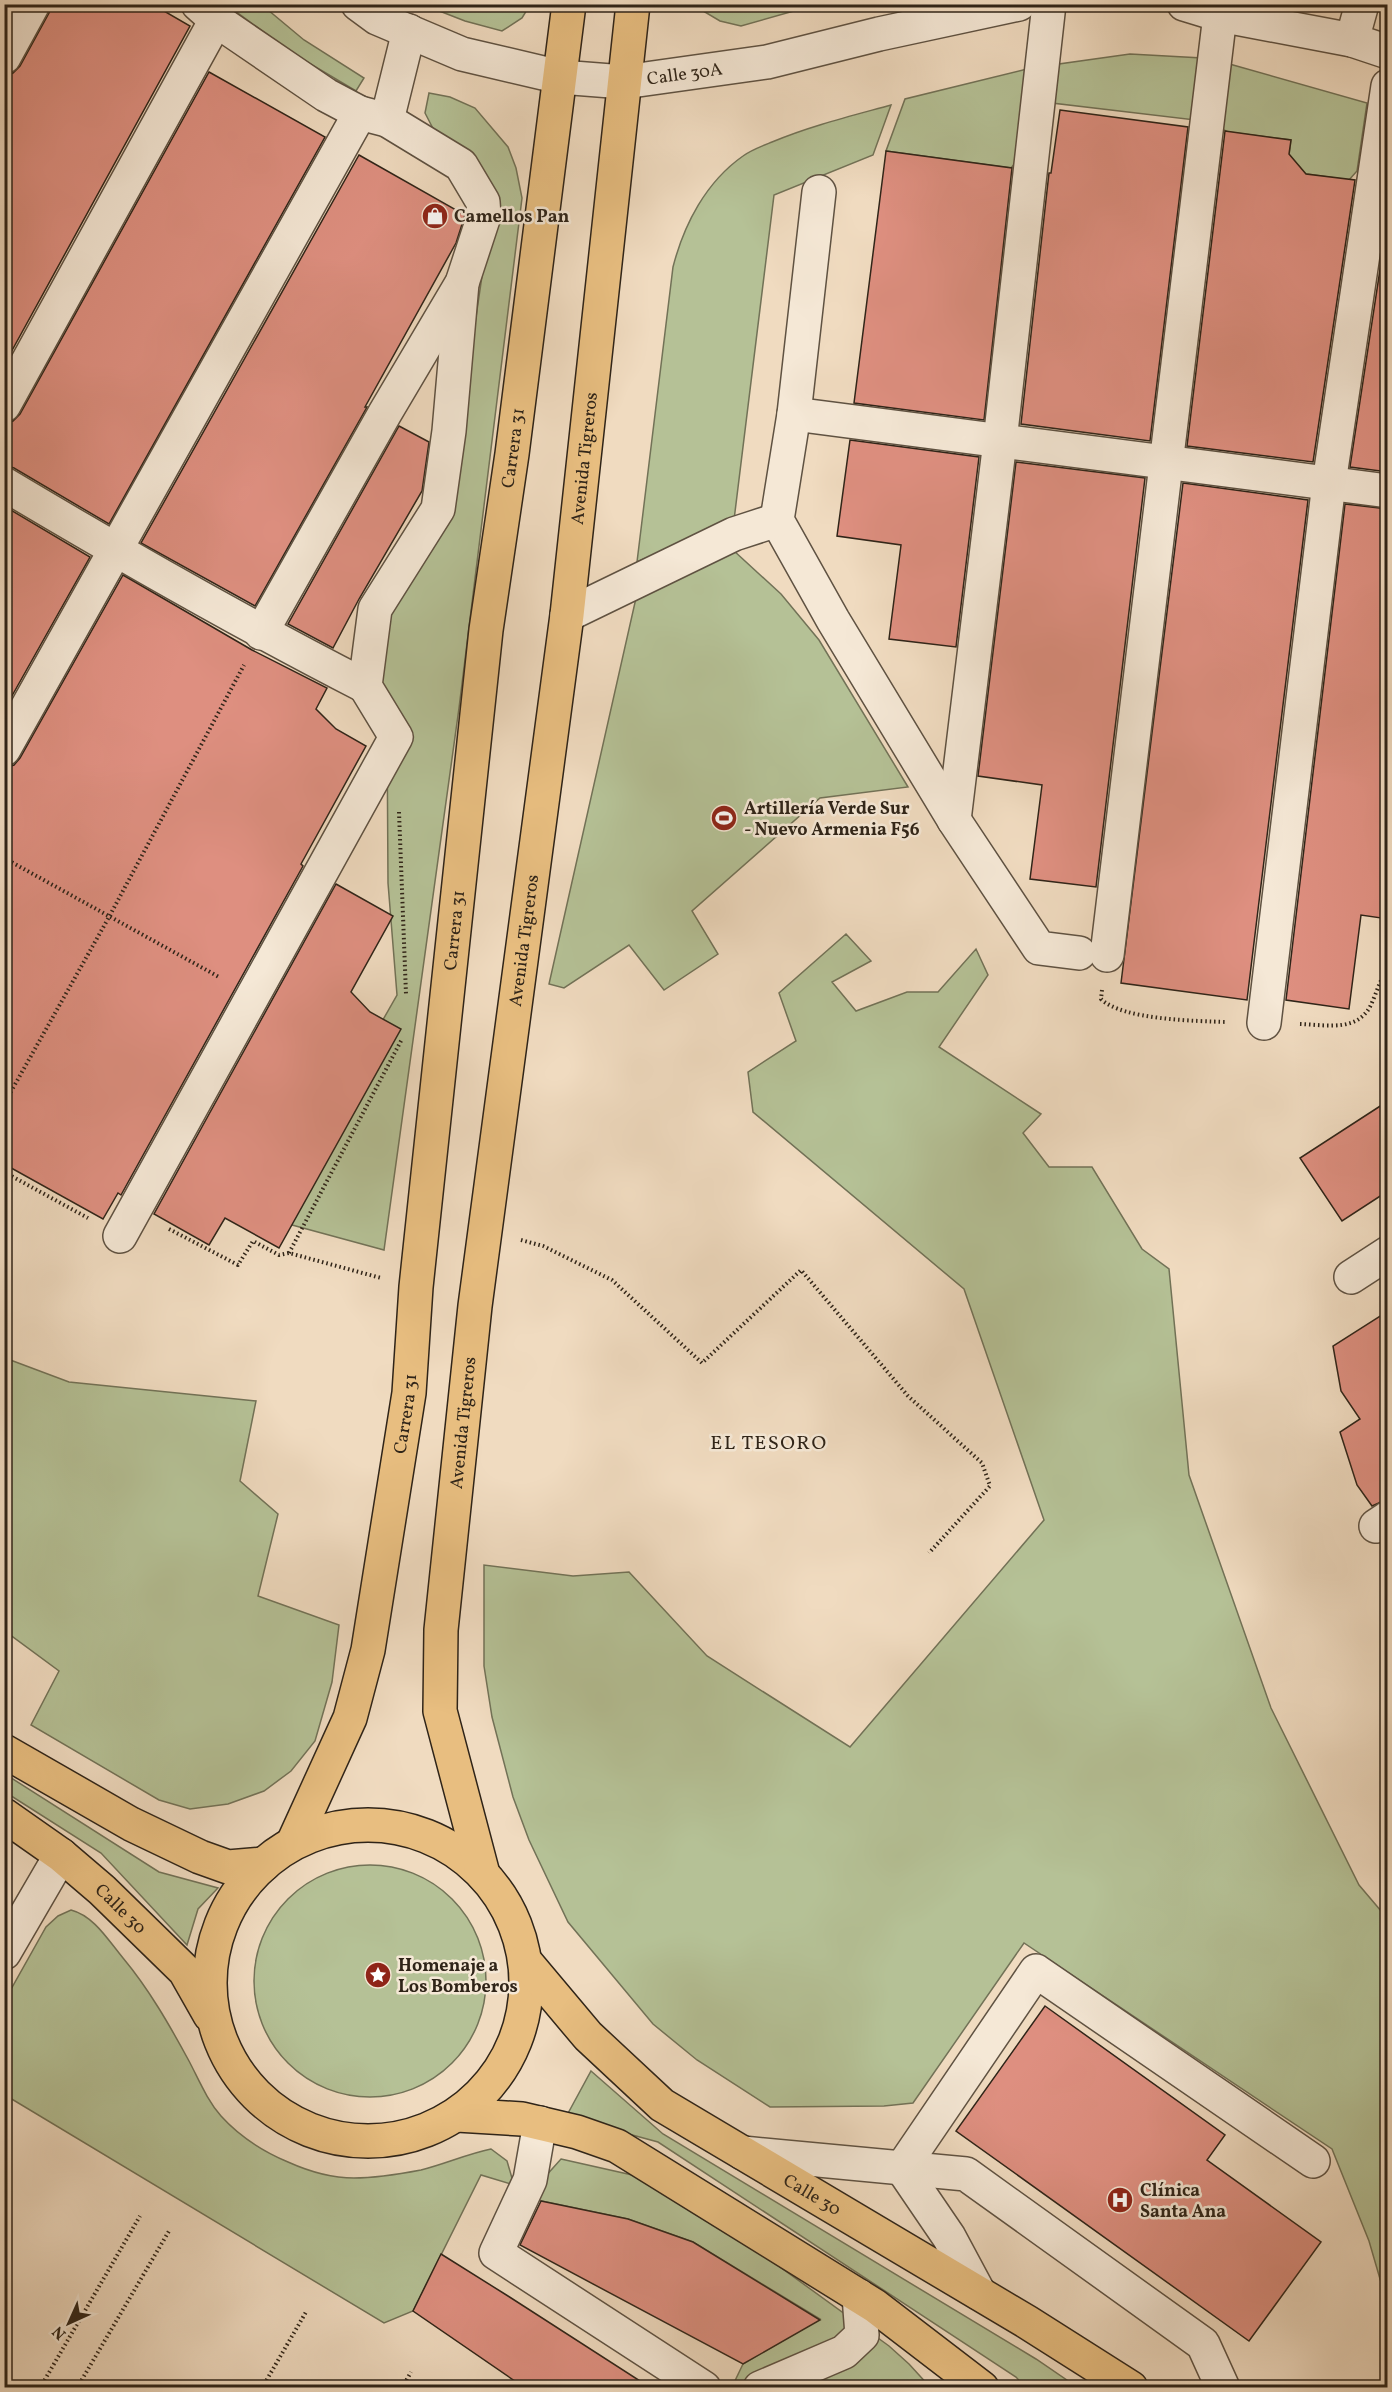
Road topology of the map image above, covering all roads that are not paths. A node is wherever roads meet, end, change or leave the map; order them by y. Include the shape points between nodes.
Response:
1 (33, 4) edge
2 (358, 4) edge
3 (569, 4) edge
4 (633, 4) edge
5 (1019, 4) edge
6 (1050, 4) edge
7 (1362, 4) edge
8 (1186, 5) edge
9 (207, 12) edge
10 (1220, 15) junction
11 (410, 31) junction
12 (1353, 40) junction
13 (1388, 52) edge
14 (4, 57) edge
15 (560, 77) junction
16 (624, 82) junction
17 (1388, 86) edge
18 (374, 116) junction
19 (819, 192) dead end
20 (462, 283) junction
21 (4, 405) edge
22 (794, 414) junction
23 (1000, 441) junction
24 (1167, 462) junction
25 (1329, 483) junction
26 (4, 484) edge
27 (1388, 491) edge
28 (777, 520) junction
29 (115, 550) junction
30 (567, 615) junction
31 (261, 633) junction
32 (365, 686) junction
33 (4, 749) edge
34 (954, 820) junction
35 (1264, 1023) dead end
36 (127, 1223) road end
37 (1388, 1253) edge
38 (1351, 1277) dead end
39 (4, 1751) edge
40 (4, 1815) edge
41 (293, 1843) junction
42 (61, 1855) junction
43 (264, 1864) junction
44 (483, 1874) junction
45 (4, 1953) edge
46 (525, 1961) junction
47 (216, 2024) junction
48 (457, 2115) junction
49 (540, 2123) junction
50 (743, 2153) junction
51 (1313, 2162) dead end
52 (902, 2168) junction
53 (979, 2293) junction
54 (859, 2296) junction
55 (704, 2388) edge
56 (760, 2388) edge
57 (982, 2388) edge
58 (1131, 2388) edge
59 (1223, 2388) edge

1 - 14 street
2 - 11 street, Calle 30A via 377,18
3 - 15 main road, Carrera 31
4 - 16 main road, Avenida Tigreros
5 - 16 street, Calle 30A via 767,62
6 - 23 street
7 - 12 street
8 - 10 street
9 - 18 street via 326,95
9 - 21 street
10 - 12 street
10 - 24 street
11 - 15 street, Calle 30A via 462,54
11 - 18 street
12 - 13 street
15 - 16 street, Calle 30A
15 - 41 main road, Carrera 31 via 486,630 408,1393 368,1650 350,1718
16 - 30 main road, Avenida Tigreros
17 - 25 street
18 - 20 street via 461,165 483,202 484,216
18 - 29 street
19 - 22 street
20 - 31 street
20 - 32 street via 438,509 375,609
22 - 23 street
22 - 28 street
23 - 24 street
23 - 34 street
24 - 25 street
24 - 34 street via 1093,954 1039,948
25 - 27 street
25 - 35 street
26 - 29 street
28 - 30 street via 734,534
28 - 34 street via 832,620
29 - 31 street
29 - 33 street
30 - 44 main road, Avenida Tigreros via 474,1317 441,1630 440,1711
31 - 32 street
32 - 36 street via 396,737
37 - 38 street
39 - 43 main road via 131,1824 200,1857 228,1867
40 - 42 main road, Calle 30
41 - 43 main road
41 - 44 main road via 324,1831 358,1825 392,1827 425,1836 456,1852
42 - 45 street
42 - 47 main road, Calle 30 via 185,1971
43 - 47 main road via 239,1893 217,1936 211,1965
44 - 46 main road via 510,1914
46 - 48 main road via 527,1991 523,2020 513,2048 500,2074
46 - 50 main road, Calle 30 via 588,2036 662,2105
47 - 48 main road via 228,2055 246,2083 270,2107 298,2125 330,2136 363,2141 396,2139 428,2130
48 - 49 main road
49 - 54 main road via 617,2146
49 - 55 street via 530,2180 496,2253
50 - 52 street
50 - 53 main road, Calle 30
51 - 52 street via 1036,1971
52 - 53 street via 949,2237
52 - 59 street via 966,2174 1203,2344
53 - 58 main road, Calle 30
54 - 56 street via 862,2335 844,2352
54 - 57 main road

